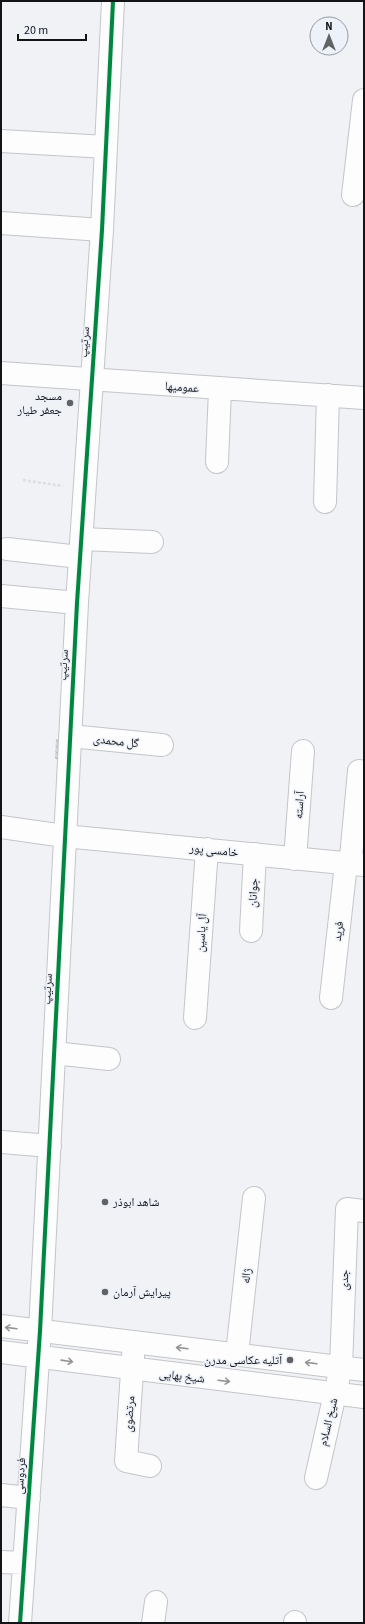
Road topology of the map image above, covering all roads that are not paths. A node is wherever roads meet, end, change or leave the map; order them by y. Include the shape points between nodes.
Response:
1 (113, 1) edge
2 (364, 100) edge
3 (1, 141) edge
4 (106, 147) junction
5 (353, 195) dead end
6 (1, 223) edge
7 (102, 230) junction
8 (1, 373) edge
9 (91, 380) junction
10 (220, 389) junction
11 (328, 395) junction
12 (364, 398) edge
13 (217, 462) dead end
14 (325, 502) dead end
15 (152, 542) dead end
16 (81, 548) junction
17 (7, 549) dead end
18 (1, 596) edge
19 (77, 603) junction
20 (70, 736) junction
21 (162, 745) dead end
22 (303, 751) dead end
23 (359, 771) dead end
24 (1, 827) edge
25 (64, 836) junction
26 (207, 848) junction
27 (255, 854) junction
28 (295, 859) junction
29 (355, 864) edge
30 (251, 931) dead end
31 (331, 998) dead end
32 (194, 1018) dead end
33 (54, 1053) junction
34 (109, 1059) dead end
35 (2, 1142) dead end
36 (50, 1146) junction
37 (254, 1198) dead end
38 (364, 1211) edge
39 (1, 1326) edge
40 (40, 1331) junction
41 (134, 1342) junction
42 (1, 1352) edge
43 (237, 1354) junction
44 (38, 1357) junction
45 (341, 1367) junction
46 (132, 1370) junction
47 (364, 1370) edge
48 (335, 1394) junction
49 (364, 1397) edge
50 (150, 1466) dead end
51 (316, 1478) dead end
52 (1, 1495) edge
53 (29, 1498) junction
54 (1, 1562) edge
55 (24, 1563) junction
56 (156, 1602) dead end
57 (20, 1623) edge
58 (153, 1623) edge

1 - 4 street, سرتیپ
2 - 5 street
3 - 4 street
4 - 7 street, سرتیپ
6 - 7 street
7 - 9 street, سرتیپ
8 - 9 street, عمومیها
9 - 10 street, عمومیها
9 - 16 street, سرتیپ
10 - 11 street, عمومیها
10 - 13 street
11 - 12 street, عمومیها
11 - 14 street
15 - 16 street
16 - 17 street
16 - 19 street, سرتیپ
18 - 19 street
19 - 20 street, سرتیپ
20 - 21 street, گل محمدی
20 - 25 street, سرتیپ
22 - 28 street, آراسته
23 - 29 street via 351,857
24 - 25 street, خامسی پور
25 - 26 street, خامسی پور
25 - 33 street, سرتیپ
26 - 27 street, خامسی پور
26 - 32 street, آل یاسین
27 - 28 street, خامسی پور
27 - 30 street, جوانان
28 - 29 street, خامسی پور
29 - 31 street, فرید
33 - 34 street
33 - 36 street, سرتیپ
35 - 36 street
36 - 40 street, سرتیپ
37 - 43 street, ژاله
38 - 45 street, جدی via 347,1209
40 -> 39 street
40 - 41 street
40 - 44 street, فردوسی
43 -> 41 street
41 - 46 street, مرتضوی
42 - 44 street, شیخ بهایی
45 -> 43 street
44 -> 46 street, شیخ بهایی
44 - 53 street, فردوسی
45 - 47 street
45 - 48 street, شیخ السلام
46 -> 48 street, شیخ بهایی
46 - 50 street, مرتضوی via 126,1461
48 - 49 street, شیخ بهایی
48 - 51 street, شیخ السلام
52 - 53 street
53 - 55 street, فردوسی
54 - 55 street
55 - 57 street, فردوسی
56 - 58 street

